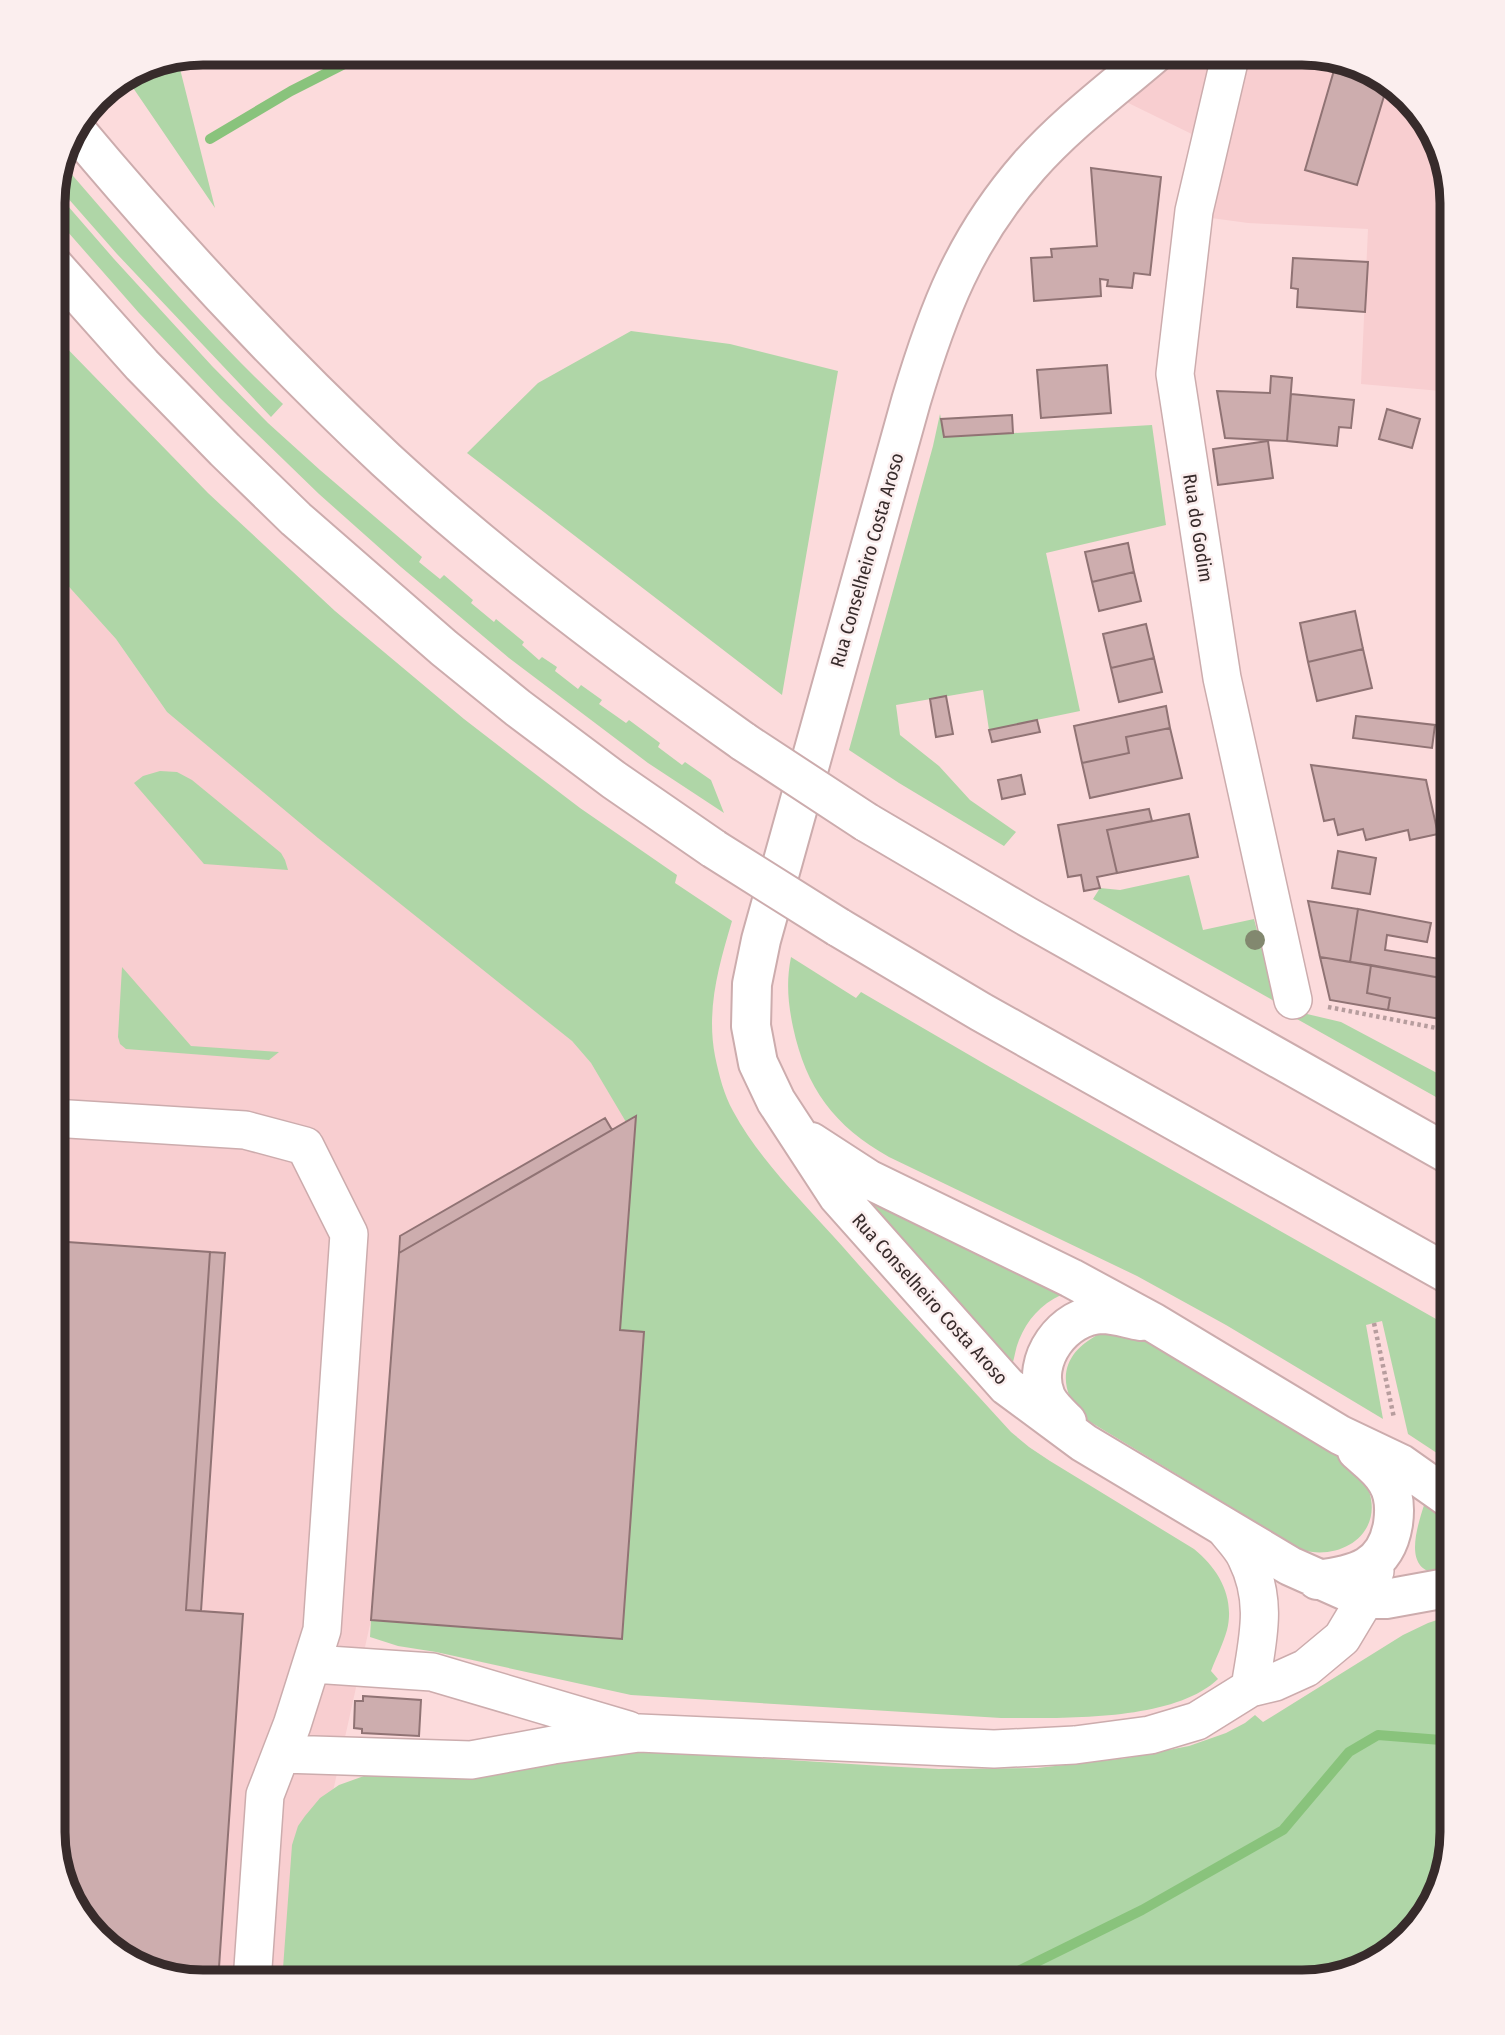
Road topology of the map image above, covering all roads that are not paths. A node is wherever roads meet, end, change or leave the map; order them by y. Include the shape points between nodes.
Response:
1 (1141, 65) edge
2 (1228, 65) edge
3 (82, 137) edge
4 (65, 278) edge
5 (1293, 1000) road end
6 (65, 1119) edge
7 (797, 1133) junction
8 (1440, 1149) edge
9 (1440, 1269) edge
10 (1154, 1323) junction
11 (1340, 1435) junction
12 (1084, 1443) junction
13 (1440, 1492) edge
14 (1223, 1526) junction
15 (1381, 1557) junction
16 (1317, 1580) junction
17 (1440, 1589) edge
18 (1364, 1599) junction
19 (313, 1664) junction
20 (1250, 1688) junction
21 (639, 1733) junction
22 (282, 1754) junction
23 (253, 1970) edge

1 - 7 main road, Rua Conselheiro Costa Aroso via 1054,141 1000,201 958,270 928,342 752,984 751,1026 758,1063
2 - 5 street, Rua do Godim via 1194,211 1175,374 1222,678
3 - 8 main road, bridge via 201,275 387,461 496,555 646,672 866,822
4 - 9 main road, bridge via 142,365 316,536 444,648 614,780 714,849 993,1019
6 - 19 street via 245,1130 305,1146 349,1234 322,1630
7 - 10 main road, Rua Conselheiro Costa Aroso via 868,1179
7 - 12 main road, Rua Conselheiro Costa Aroso via 838,1196 1007,1386
10 - 11 main road, Rua Conselheiro Costa Aroso
10 - 12 main road, Rua Conselheiro Costa Aroso via 1102,1314 1078,1320 1058,1334 1045,1358 1042,1380 1046,1398
11 - 13 main road, Rua Conselheiro Costa Aroso via 1401,1464
11 - 15 main road, Rua Conselheiro Costa Aroso via 1388,1484 1395,1512
12 - 14 main road, Rua Conselheiro Costa Aroso
14 - 16 main road, Rua Conselheiro Costa Aroso
14 - 20 street via 1245,1556 1255,1582 1261,1619
15 - 16 main road via 1343,1577
15 - 18 street
16 - 18 main road, Rua Conselheiro Costa Aroso
17 - 18 main road, Rua Conselheiro Costa Aroso
18 - 20 street via 1342,1639 1306,1668
19 - 21 street via 432,1672
19 - 22 street
20 - 21 street via 1197,1721 1150,1735 1075,1745 994,1749
21 - 22 street via 471,1760
22 - 23 street via 265,1796

